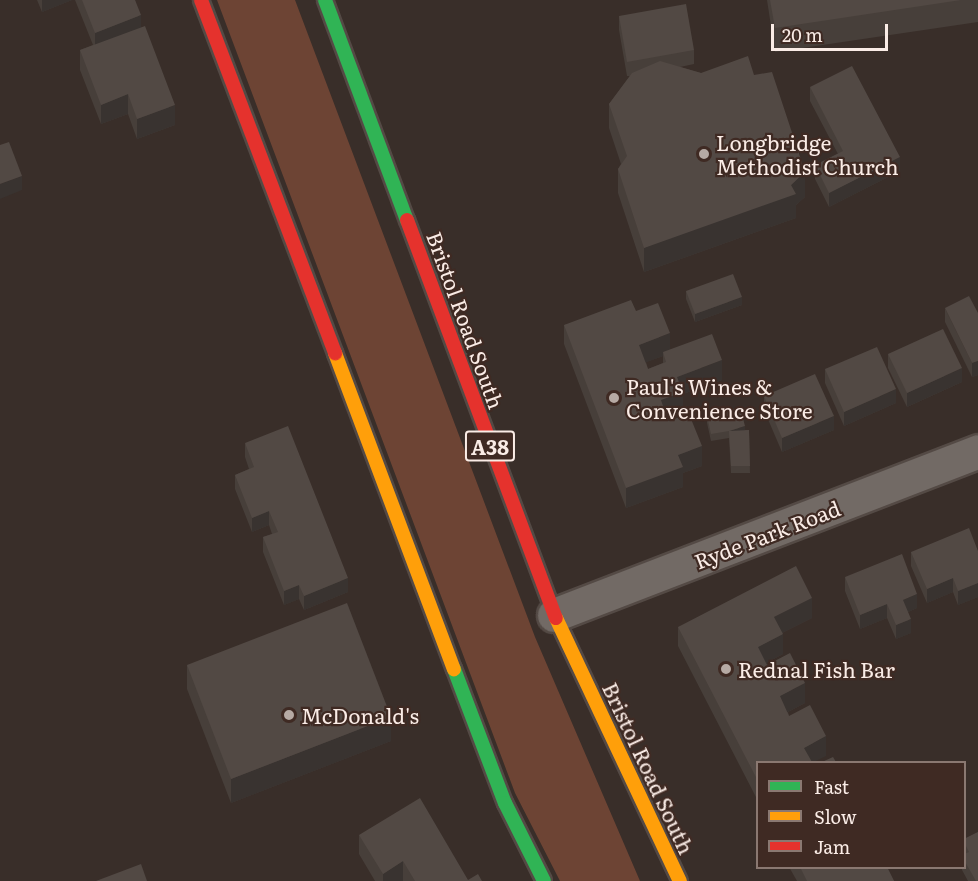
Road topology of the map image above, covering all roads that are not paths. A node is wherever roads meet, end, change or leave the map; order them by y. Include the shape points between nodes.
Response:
1 (201, 0) edge
2 (325, 0) edge
3 (978, 451) edge
4 (554, 615) junction
5 (544, 881) edge
6 (680, 881) edge

1 - 5 highway via 505,803
2 - 4 highway, Bristol Road South / A38
3 - 4 street, Ryde Park Road
4 - 6 highway, Bristol Road South / A38

